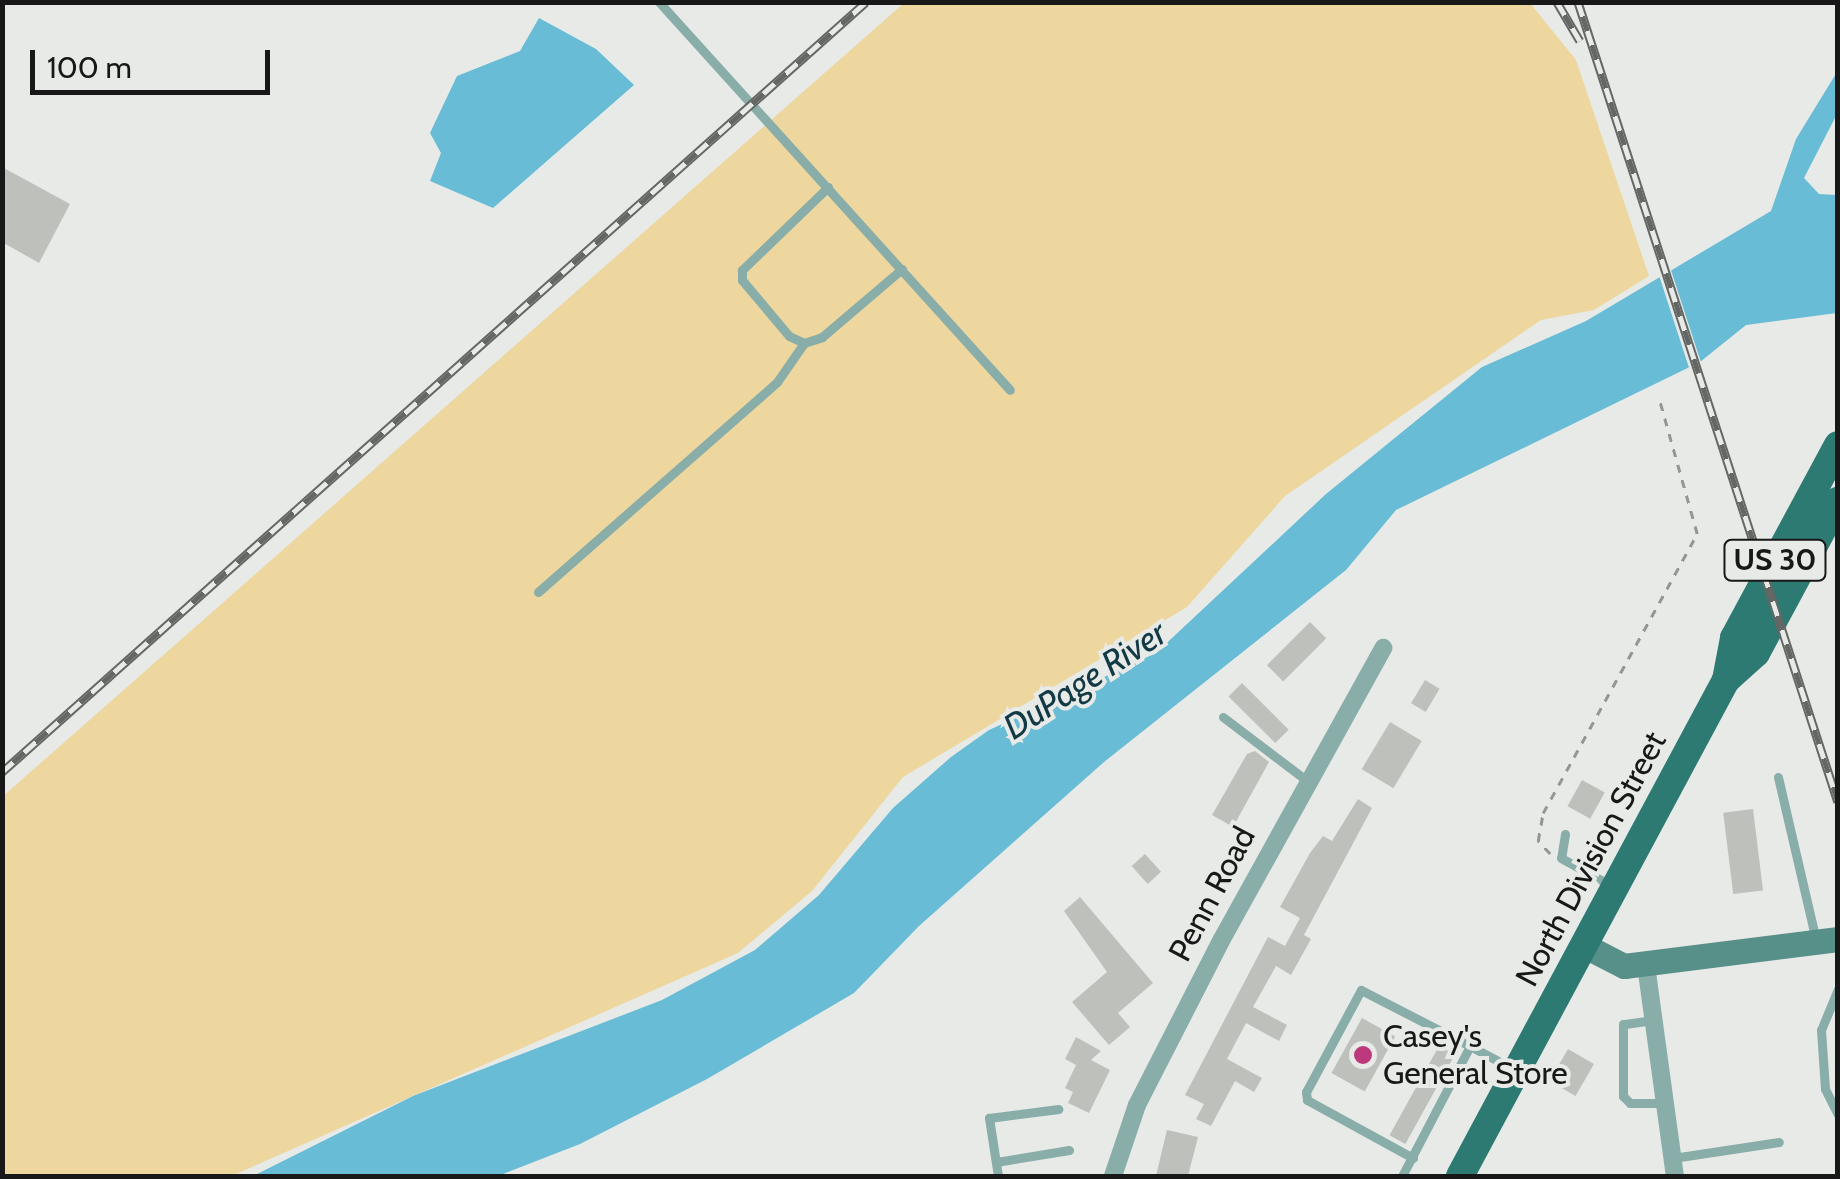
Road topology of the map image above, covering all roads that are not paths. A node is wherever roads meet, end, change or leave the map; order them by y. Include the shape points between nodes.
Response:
1 (659, 2) edge
2 (828, 187) junction
3 (902, 269) junction
4 (804, 343) junction
5 (1010, 390) dead end
6 (1838, 445) edge
7 (1838, 501) edge
8 (538, 592) dead end
9 (1384, 648) dead end
10 (1726, 680) junction
11 (1224, 718) dead end
12 (1778, 777) dead end
13 (1306, 780) junction
14 (1565, 834) dead end
15 (1616, 888) junction
16 (1827, 941) edge
17 (1585, 946) junction
18 (1646, 965) junction
19 (1838, 989) edge
20 (1654, 1020) junction
21 (1470, 1046) junction
22 (1517, 1071) junction
23 (1665, 1103) junction
24 (1058, 1109) dead end
25 (1838, 1115) edge
26 (1779, 1142) dead end
27 (1069, 1150) dead end
28 (1413, 1158) junction
29 (996, 1162) junction
30 (1674, 1168) edge
31 (998, 1176) edge
32 (1113, 1176) edge
33 (1402, 1176) edge
34 (1460, 1176) edge

1 - 2 lane
2 - 3 lane
2 - 4 lane via 742,270 742,280 765,308
3 - 4 lane via 822,337
3 - 5 lane
4 - 8 lane via 777,382
6 - 10 main road, North Division Street / US 30 via 1734,638
7 - 10 main road, North Division Street / US 30 via 1756,652
9 - 13 street, Penn Road
10 - 15 main road, North Division Street / US 30
11 - 13 lane
12 - 16 lane
13 - 32 street, Penn Road via 1137,1105
14 - 15 lane via 1560,858
15 - 17 main road, North Division Street / US 30
16 - 18 main road
17 - 18 main road via 1624,966
17 - 22 main road, North Division Street / US 30
18 - 20 street
19 - 25 lane via 1821,1030 1825,1089
20 - 23 street
20 - 23 lane via 1623,1024 1623,1096 1630,1103
21 - 22 lane
21 - 28 lane
21 - 28 lane via 1360,990 1306,1092 1307,1100
22 - 34 main road, North Division Street / US 30
23 - 30 street
24 - 29 lane via 988,1118
26 - 30 lane
27 - 29 lane
28 - 33 lane
29 - 31 lane

